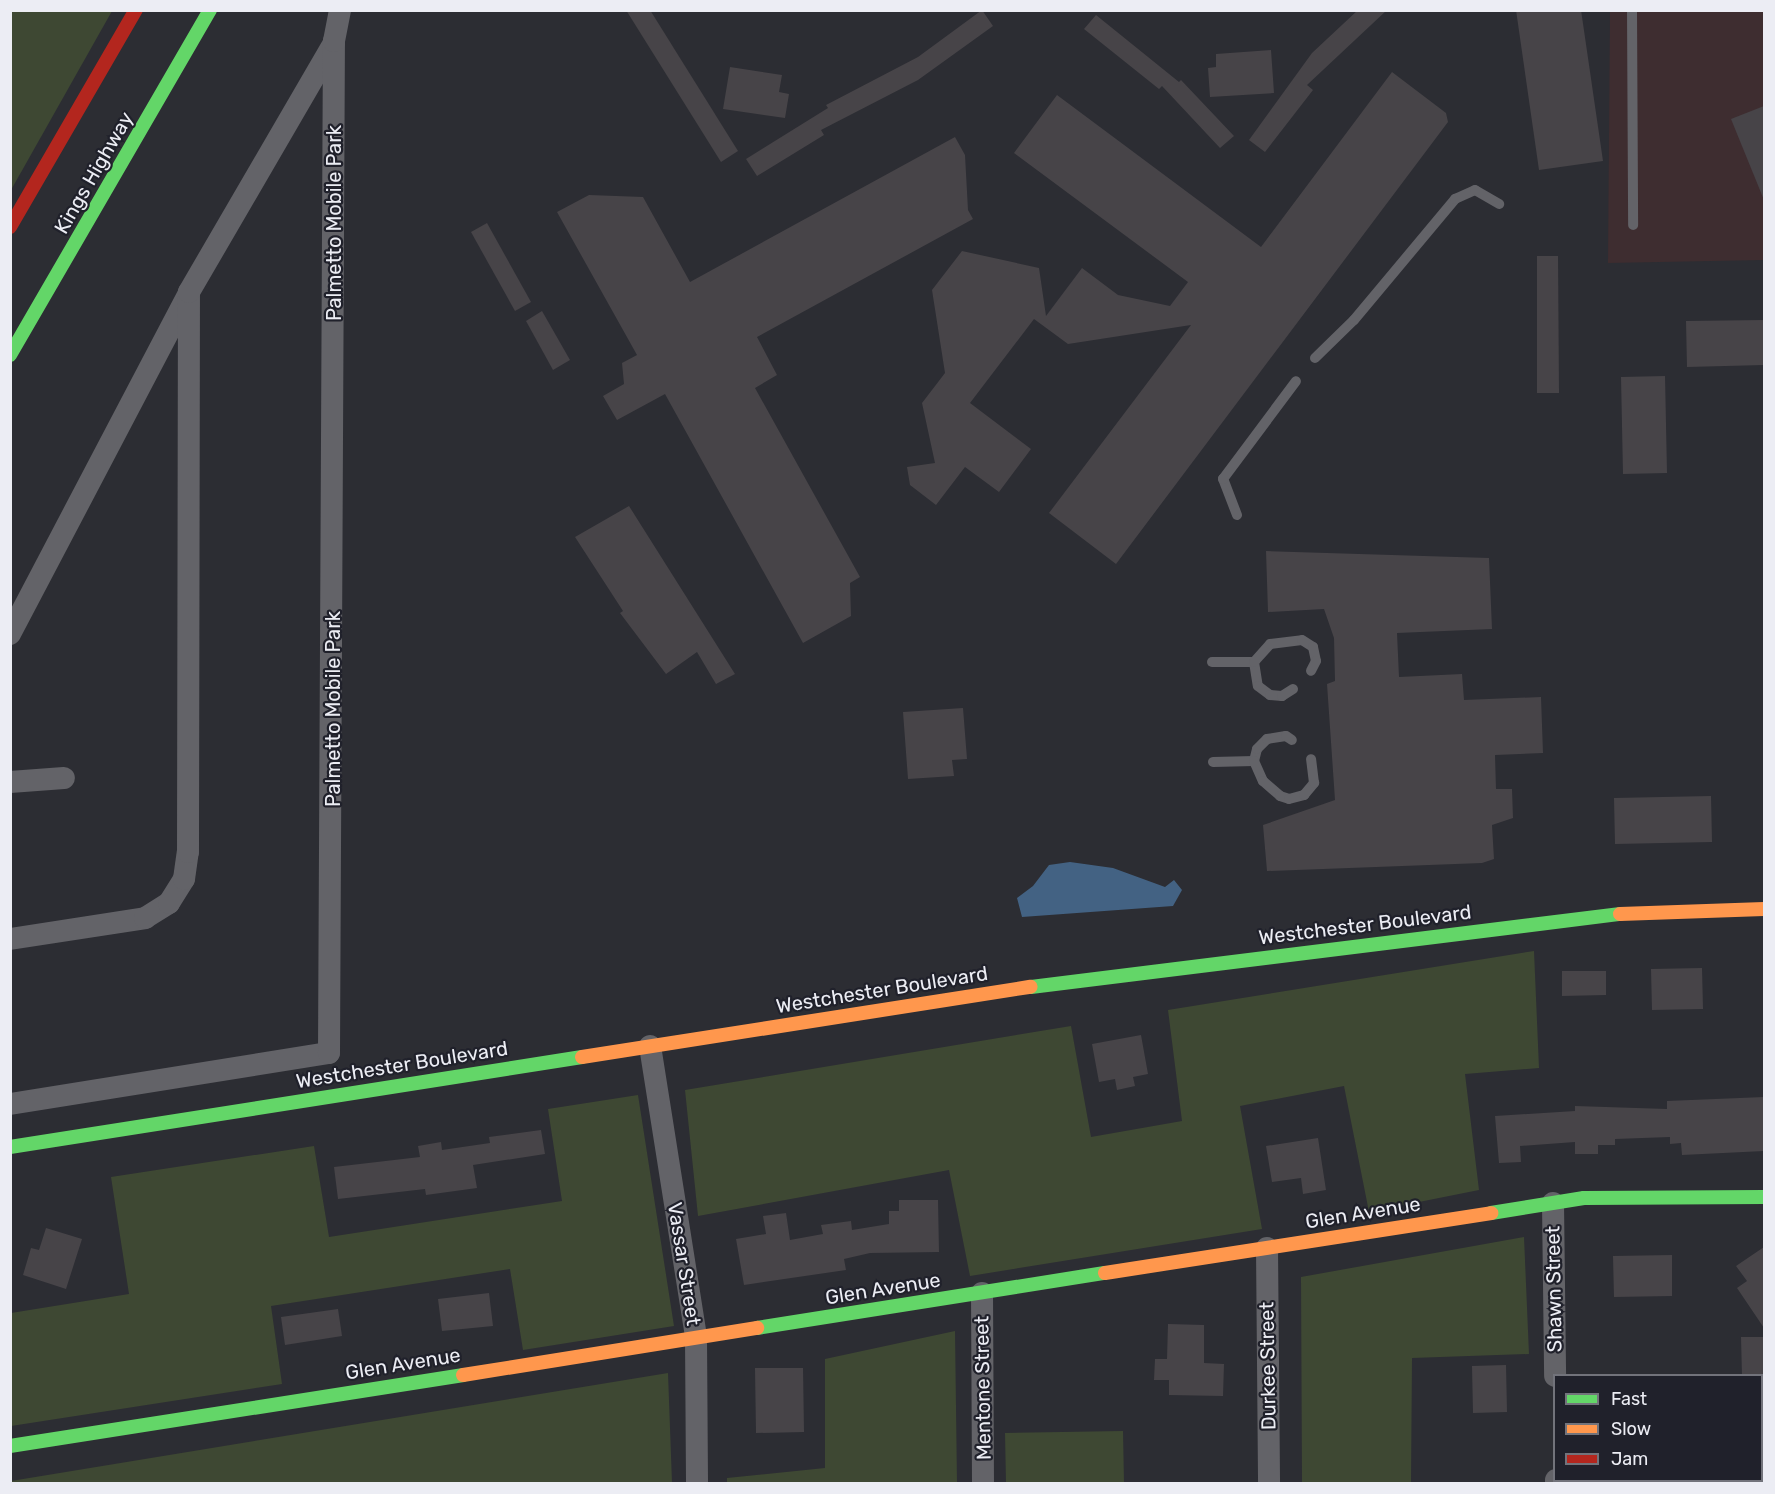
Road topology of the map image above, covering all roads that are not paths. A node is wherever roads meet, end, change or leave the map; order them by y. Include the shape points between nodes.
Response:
1 (136, 10) edge
2 (210, 10) edge
3 (340, 10) edge
4 (1632, 10) edge
5 (334, 41) junction
6 (1499, 204) dead end
7 (1633, 225) dead end
8 (10, 227) edge
9 (189, 292) junction
10 (10, 355) edge
11 (1315, 358) dead end
12 (1296, 381) dead end
13 (1237, 515) dead end
14 (10, 634) edge
15 (1212, 662) dead end
16 (1254, 662) junction
17 (1311, 671) dead end
18 (1293, 689) dead end
19 (1292, 740) dead end
20 (1311, 759) dead end
21 (1254, 761) junction
22 (1213, 762) dead end
23 (64, 778) dead end
24 (10, 782) edge
25 (1764, 909) edge
26 (10, 939) edge
27 (650, 1046) junction
28 (10, 1104) edge
29 (11, 1147) edge
30 (1764, 1197) edge
31 (1553, 1203) junction
32 (1267, 1248) junction
33 (982, 1293) junction
34 (696, 1338) junction
35 (1555, 1374) edge
36 (10, 1446) edge
37 (697, 1484) edge
38 (983, 1484) edge
39 (1269, 1484) edge

1 - 8 street
2 - 10 street, Kings Highway
3 - 5 street, Palmetto Mobile Park
4 - 7 lane
5 - 9 street, Palmetto Mobile Park
5 - 28 street, Palmetto Mobile Park via 329,1053
6 - 11 lane via 1475,190 1455,199 1354,320
9 - 14 street, Palmetto Mobile Park
9 - 26 street, Palmetto Mobile Park via 188,852 184,879 169,903 145,918
12 - 13 lane via 1223,479
15 - 16 lane
16 - 17 lane via 1270,644 1302,640 1313,648 1316,661
16 - 18 lane via 1258,686 1270,695 1282,696
19 - 21 lane via 1286,736 1267,739 1257,749
20 - 21 lane via 1314,783 1304,795 1289,799 1263,781
21 - 22 lane
23 - 24 street
25 - 27 street, Westchester Boulevard via 1596,915 1006,990
27 - 29 street, Westchester Boulevard
27 - 34 street, Vassar Street
30 - 31 street, Glen Avenue via 1584,1198
31 - 32 street, Glen Avenue
31 - 35 street, Shawn Street
32 - 33 street, Glen Avenue
32 - 39 street, Durkee Street
33 - 34 street, Glen Avenue
33 - 38 street, Mentone Street
34 - 36 street, Glen Avenue
34 - 37 street, Vassar Street

